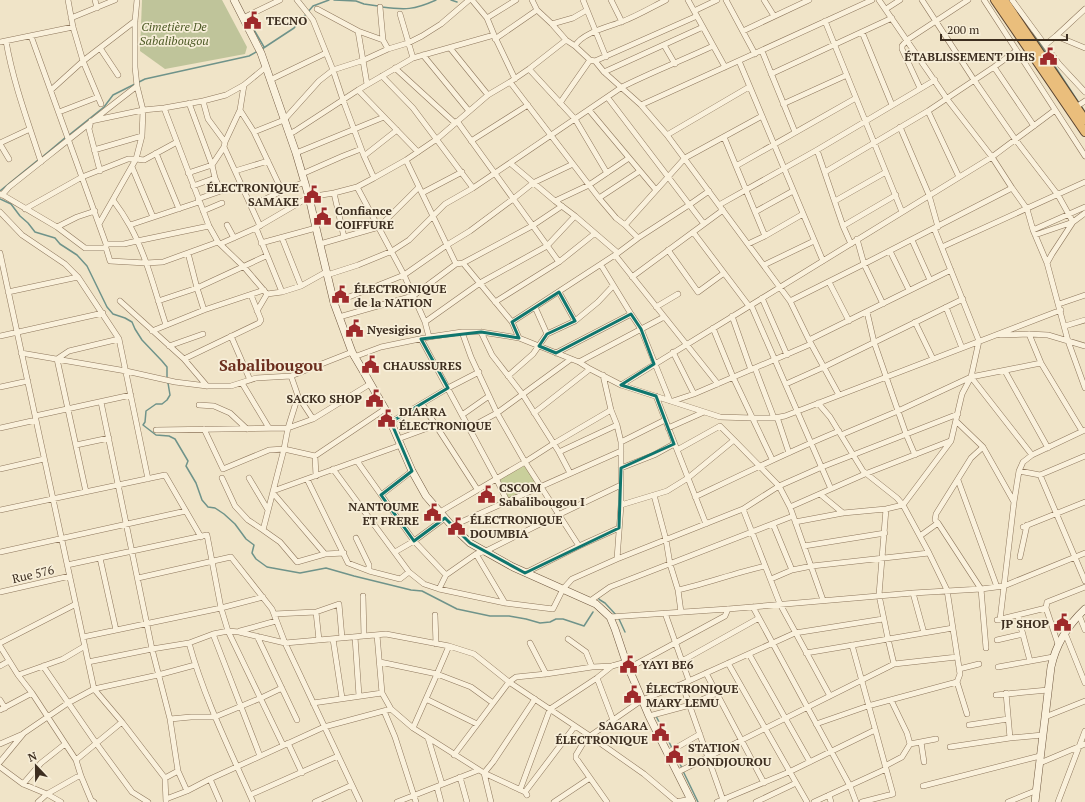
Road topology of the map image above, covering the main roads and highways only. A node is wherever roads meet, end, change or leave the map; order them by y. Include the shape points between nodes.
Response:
1 (234, 0) edge
2 (995, 0) edge
3 (1004, 0) edge
4 (1085, 120) edge
5 (1085, 132) edge
6 (1085, 610) edge
7 (692, 801) edge
8 (1035, 802) edge

1 - 7 main road via 260,51 296,153 334,303 353,354 391,422 426,496 470,543 525,573 596,604 610,617 649,716
2 - 5 highway
3 - 4 highway
6 - 8 main road via 1070,625 1053,657

